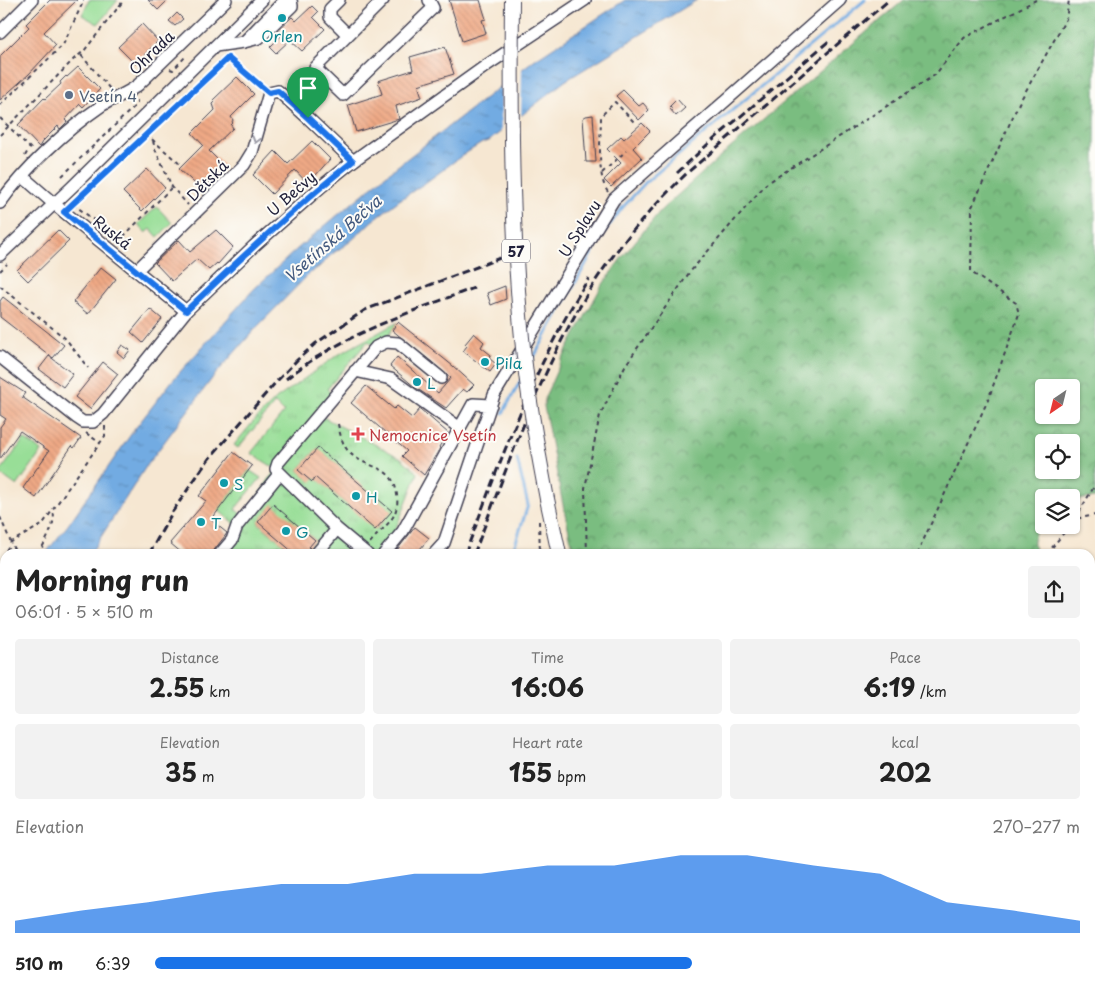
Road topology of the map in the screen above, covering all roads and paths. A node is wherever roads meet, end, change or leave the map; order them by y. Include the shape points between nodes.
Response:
1 (32, 0) edge
2 (84, 0) edge
3 (124, 0) edge
4 (226, 0) edge
5 (262, 0) edge
6 (290, 0) edge
7 (339, 0) edge
8 (383, 0) edge
9 (429, 0) edge
10 (512, 0) edge
11 (585, 0) edge
12 (840, 0) edge
13 (1036, 0) edge
14 (1069, 0) edge
15 (0, 32) edge
16 (348, 35) junction
17 (215, 46) junction
18 (80, 54) junction
19 (112, 91) dead end
20 (269, 93) junction
21 (136, 96) dead end
22 (0, 105) edge
23 (0, 118) edge
24 (634, 122) dead end
25 (8, 127) junction
26 (146, 134) junction
27 (0, 135) edge
28 (154, 141) junction
29 (626, 151) dead end
30 (36, 153) dead end
31 (353, 161) junction
32 (182, 166) dead end
33 (602, 173) junction
34 (22, 176) junction
35 (62, 176) dead end
36 (172, 187) junction
37 (614, 199) junction
38 (0, 203) edge
39 (53, 203) junction
40 (73, 204) junction
41 (188, 205) dead end
42 (64, 212) junction
43 (0, 255) edge
44 (137, 270) junction
45 (0, 286) edge
46 (186, 311) junction
47 (0, 357) edge
48 (88, 368) dead end
49 (355, 371) junction
50 (441, 378) dead end
51 (491, 405) junction
52 (103, 414) junction
53 (338, 424) dead end
54 (460, 428) junction
55 (280, 473) junction
56 (1095, 485) edge
57 (53, 510) junction
58 (1080, 510) edge
59 (1095, 515) edge
60 (0, 517) edge
61 (1080, 517) edge
62 (336, 529) junction
63 (378, 533) dead end
64 (1062, 534) edge
65 (11, 542) junction
66 (7, 549) edge
67 (14, 549) edge
68 (41, 549) edge
69 (225, 549) edge
70 (320, 549) edge
71 (361, 549) edge
72 (388, 549) edge
73 (439, 549) edge
74 (558, 549) edge
75 (587, 549) edge
76 (919, 549) edge
77 (1051, 549) edge

1 - 15 street
2 - 22 path via 63,45
3 - 18 path
4 - 34 street, Ohrada via 138,85 81,121
5 - 17 street
6 - 17 street via 285,0 244,42
7 - 16 street via 330,9 330,17
8 - 16 street
9 - 16 street via 433,8 343,95 315,68
10 - 74 main road, 57, bridge via 512,151 522,339
11 - 31 street, U Bečvy
12 - 37 street, U Splavu
13 - 75 path via 964,38 935,75 766,184 689,274 626,366 600,415 585,488
14 - 76 path via 1066,19 1019,102 972,206 971,272 1016,303 1019,314 988,400
17 - 39 street
18 - 19 path
18 - 25 path
20 - 26 path via 228,58
20 - 31 street via 278,91
20 -> 44 street, Dětská via 252,152 244,165
21 - 35 path via 137,104
23 - 25 path
24 - 33 path via 615,102 601,116
25 - 27 path
25 - 30 path
26 - 28 path
26 - 40 path
28 - 32 path
28 - 36 path
29 - 33 path
31 - 46 street, U Bečvy via 254,246
33 - 37 path via 604,186
34 - 38 street, Ohrada
34 - 39 street, Ruská
36 - 40 path via 120,240
36 - 41 path
37 - 51 street, U Splavu via 494,395
39 - 42 street, Ruská
39 - 43 street
40 - 42 path
42 - 44 street, Ruská
44 - 46 street, Ruská
45 - 48 path via 66,338
46 - 52 street, U Bečvy
47 - 52 street via 82,422 93,422
49 - 50 street via 376,347 386,342 398,344
49 - 54 street via 391,379
49 - 55 street via 278,463 276,470
51 - 54 street via 473,404
51 - 73 street, U Splavu via 444,543
52 - 57 path via 105,436
53 - 63 path via 350,452 365,463 384,470 395,484 397,509
54 - 72 street via 403,531
55 - 62 street
55 - 69 street via 237,526
56 - 58 path
57 - 65 path via 37,529
57 - 68 path via 49,536
59 - 61 path
60 - 65 path
62 - 70 street
62 - 71 street
64 - 77 path
65 - 66 path
65 - 67 path

